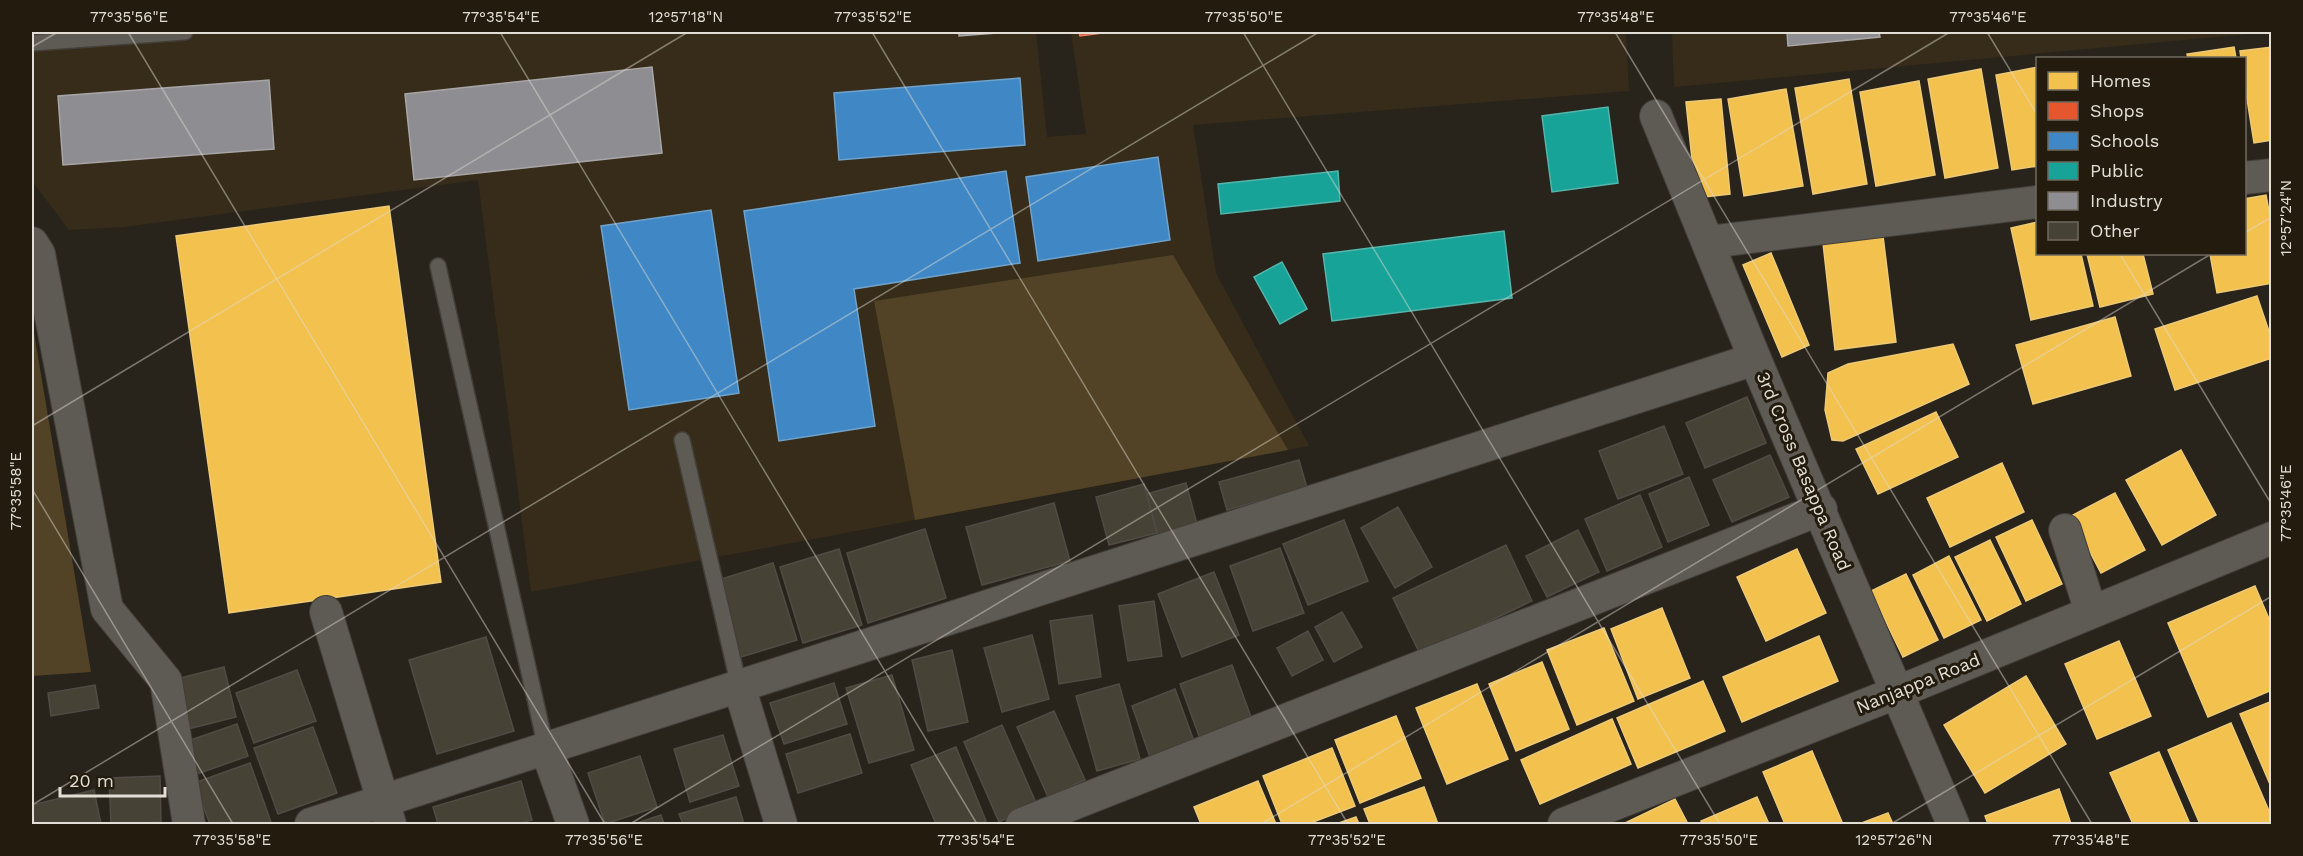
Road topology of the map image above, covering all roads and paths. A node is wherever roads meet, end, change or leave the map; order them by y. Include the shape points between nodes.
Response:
1 (185, 32) edge
2 (32, 43) edge
3 (1656, 116) dead end
4 (2271, 175) edge
5 (2246, 178) edge
6 (2036, 202) edge
7 (1709, 242) junction
8 (32, 243) edge
9 (438, 266) dead end
10 (1755, 359) junction
11 (682, 440) dead end
12 (1821, 509) junction
13 (2065, 530) dead end
14 (2271, 538) edge
15 (326, 612) dead end
16 (2091, 612) junction
17 (738, 686) junction
18 (1898, 692) junction
19 (546, 748) junction
20 (386, 813) edge
21 (189, 825) edge
22 (311, 825) edge
23 (573, 825) edge
24 (781, 825) edge
25 (1022, 825) edge
26 (1564, 825) edge
27 (1953, 825) edge

1 - 2 lane
3 - 7 street, 3rd Cross Basappa Road
4 - 5 street
6 - 7 street
7 - 10 street, 3rd Cross Basappa Road
8 - 21 street via 39,254 107,609 166,681
9 - 19 lane
10 - 12 street, 3rd Cross Basappa Road
10 - 17 street
11 - 17 lane
12 - 18 street, 3rd Cross Basappa Road
12 - 25 street
13 - 16 street
14 - 16 street, Nanjappa Road
15 - 20 street
16 - 18 street, Nanjappa Road
17 - 19 street
17 - 24 street
18 - 26 street, Nanjappa Road
18 - 27 street, 3rd Cross Basappa Road
19 - 20 street
19 - 23 street
20 - 22 street

